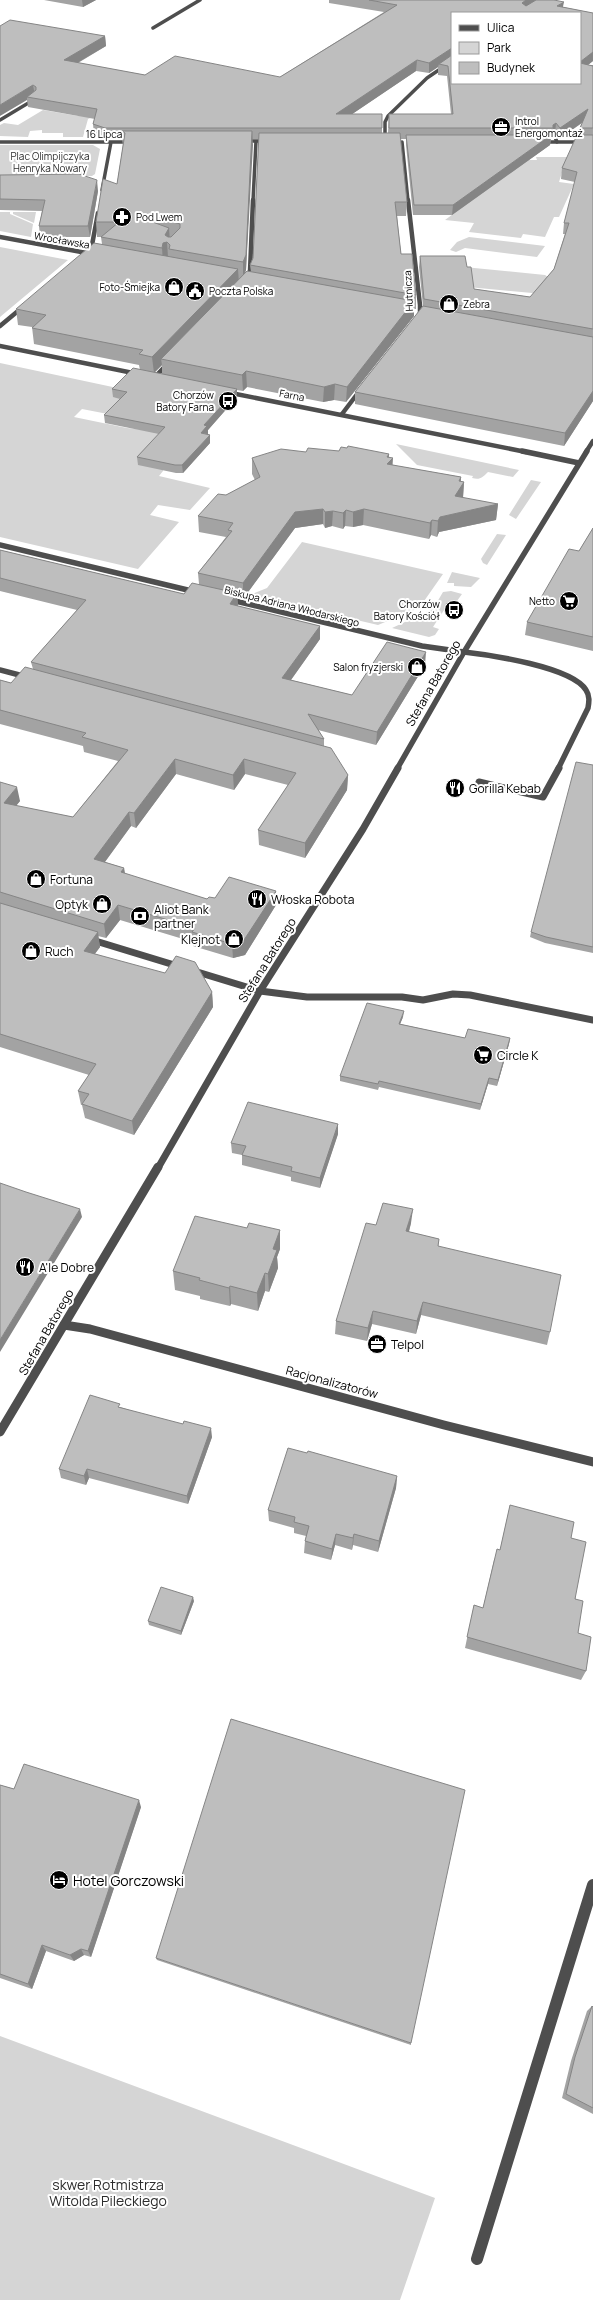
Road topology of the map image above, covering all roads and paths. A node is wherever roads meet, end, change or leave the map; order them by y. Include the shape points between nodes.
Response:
1 (200, 0) edge
2 (153, 28) dead end
3 (451, 62) edge
4 (35, 99) edge
5 (0, 120) edge
6 (555, 137) edge
7 (256, 141) junction
8 (278, 141) edge
9 (0, 142) edge
10 (111, 142) junction
11 (139, 142) edge
12 (238, 142) edge
13 (377, 142) edge
14 (385, 142) junction
15 (391, 142) edge
16 (397, 142) edge
17 (402, 142) junction
18 (408, 142) edge
19 (534, 142) edge
20 (557, 142) junction
21 (593, 142) edge
22 (97, 181) edge
23 (104, 181) junction
24 (101, 195) edge
25 (99, 209) edge
26 (0, 237) edge
27 (86, 253) junction
28 (100, 256) edge
29 (81, 257) edge
30 (238, 282) edge
31 (245, 283) junction
32 (251, 284) edge
33 (240, 288) edge
34 (29, 301) edge
35 (412, 313) edge
36 (420, 314) junction
37 (425, 315) edge
38 (414, 322) edge
39 (0, 326) edge
40 (0, 346) edge
41 (175, 356) edge
42 (155, 377) junction
43 (162, 379) edge
44 (367, 382) edge
45 (222, 391) edge
46 (342, 414) junction
47 (593, 441) edge
48 (580, 463) junction
49 (0, 544) edge
50 (199, 592) edge
51 (222, 598) edge
52 (464, 652) junction
53 (0, 670) edge
54 (30, 678) edge
55 (479, 782) dead end
56 (83, 937) edge
57 (260, 991) junction
58 (593, 1020) edge
59 (64, 1326) junction
60 (0, 1432) edge
61 (593, 1462) edge
62 (593, 1885) edge
63 (477, 2258) dead end

1 - 2 street
3 - 14 street via 427,78 388,116 385,122
4 - 5 street
6 - 20 street
7 - 8 street
7 - 12 street
7 - 31 street via 250,271
9 - 10 street, 16 Lipca
10 - 11 street, 16 Lipca
10 - 23 street
13 - 14 street
14 - 15 street
16 - 17 street
17 - 18 street
17 - 36 street, Hutnicza
19 - 20 street
20 - 21 street
22 - 23 street
23 - 24 street
25 - 27 street via 92,245
26 - 27 street, Wrocławska
27 - 28 street, Wrocławska
27 - 29 street
30 - 31 street
31 - 32 street
31 - 33 street
34 - 39 street
35 - 36 street
36 - 37 street
36 - 38 street, Hutnicza
40 - 42 street
41 - 42 street
42 - 43 street
44 - 46 street
45 - 46 street, Farna
46 - 48 street, Farna
47 - 48 street, Stefana Batorego
48 - 52 street, Stefana Batorego
49 - 50 street
51 - 52 street, Biskupa Adriana Włodarskiego via 422,646
52 - 55 street, Biskupa Adriana Włodarskiego via 563,674 585,688 589,700 588,708 543,797
52 - 57 street, Stefana Batorego via 363,829
53 - 54 street
56 - 57 street
57 - 58 street via 307,997 423,1000 453,994 470,995
57 - 59 street, Stefana Batorego
59 - 60 street, Stefana Batorego
59 - 61 street, Racjonalizatorów via 90,1330 444,1425
62 - 63 street

